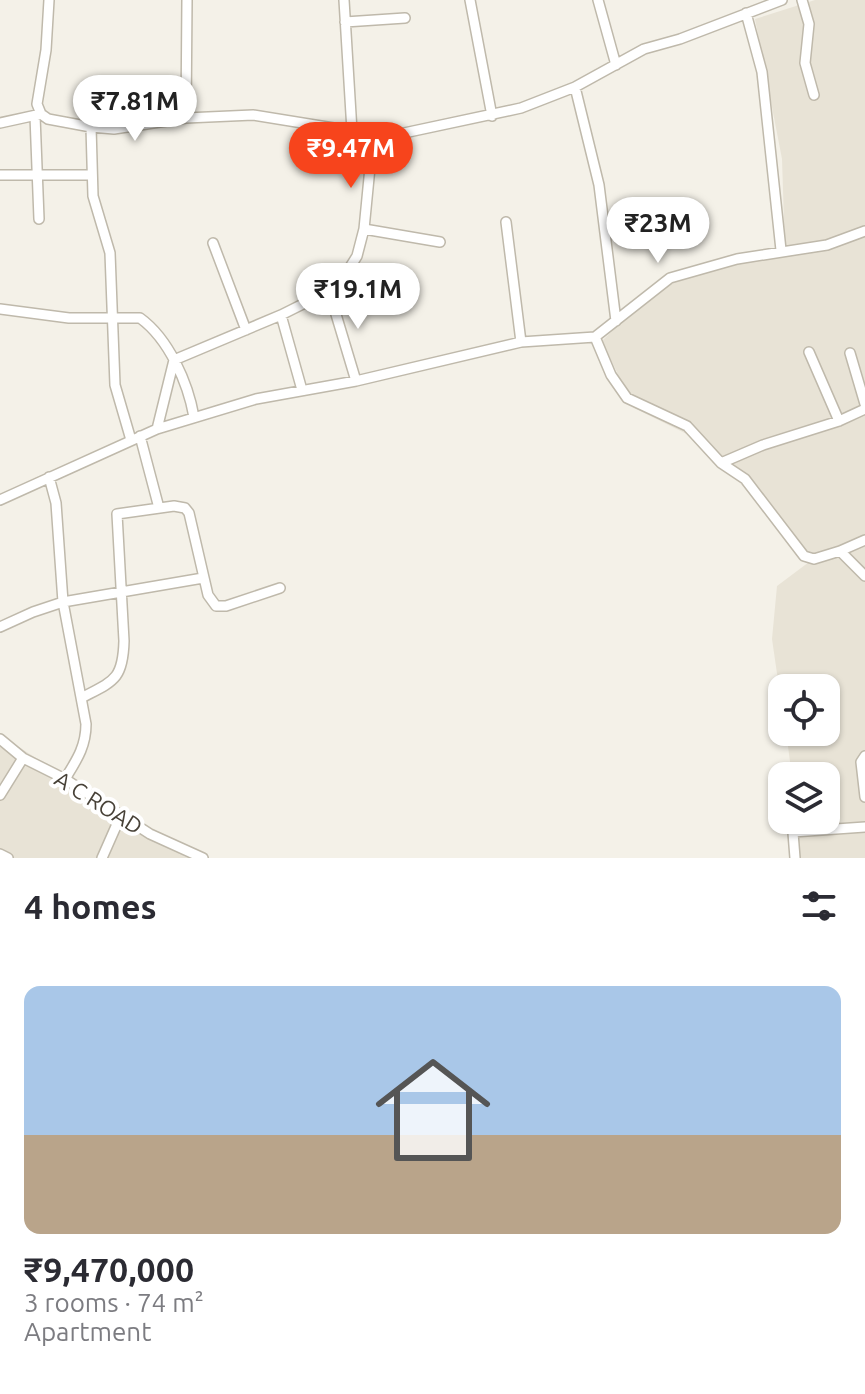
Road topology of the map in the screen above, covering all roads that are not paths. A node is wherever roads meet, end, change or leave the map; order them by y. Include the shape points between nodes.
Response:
1 (49, 0) edge
2 (187, 0) edge
3 (344, 0) edge
4 (470, 0) edge
5 (598, 0) edge
6 (782, 0) edge
7 (802, 0) edge
8 (746, 13) junction
9 (405, 18) dead end
10 (345, 22) junction
11 (616, 65) junction
12 (575, 87) junction
13 (814, 95) dead end
14 (38, 115) junction
15 (492, 116) junction
16 (186, 118) junction
17 (0, 123) edge
18 (91, 127) junction
19 (352, 131) junction
20 (376, 139) junction
21 (0, 175) edge
22 (36, 175) junction
23 (91, 175) junction
24 (39, 219) dead end
25 (506, 222) dead end
26 (364, 229) junction
27 (865, 231) edge
28 (440, 242) dead end
29 (213, 243) dead end
30 (781, 250) junction
31 (329, 291) junction
32 (0, 309) edge
33 (281, 315) junction
34 (113, 318) junction
35 (616, 321) junction
36 (246, 330) junction
37 (595, 337) junction
38 (521, 342) junction
39 (809, 352) dead end
40 (850, 353) dead end
41 (174, 360) junction
42 (356, 381) junction
43 (302, 390) junction
44 (865, 406) edge
45 (194, 417) junction
46 (839, 421) junction
47 (157, 429) junction
48 (135, 438) junction
49 (721, 463) junction
50 (49, 477) junction
51 (0, 500) edge
52 (159, 508) junction
53 (865, 540) edge
54 (840, 551) junction
55 (865, 576) edge
56 (203, 578) junction
57 (280, 588) dead end
58 (120, 591) junction
59 (63, 602) junction
60 (0, 627) edge
61 (83, 697) junction
62 (0, 739) edge
63 (865, 756) edge
64 (23, 758) junction
65 (65, 779) junction
66 (0, 795) edge
67 (865, 797) edge
68 (121, 815) junction
69 (865, 827) edge
70 (840, 829) edge
71 (793, 834) edge
72 (0, 854) edge
73 (8, 858) edge
74 (102, 858) edge
75 (203, 858) edge
76 (795, 858) edge

1 - 14 street
2 - 16 street
3 - 10 street
4 - 15 street
5 - 11 street
6 - 8 street
7 - 13 street via 809,24 805,63
8 - 11 street via 644,49
8 - 30 street via 762,72
9 - 10 street
10 - 19 street
11 - 12 street
12 - 15 street
12 - 35 street via 599,185
14 - 17 street
14 - 18 street
14 - 22 street
15 - 20 street
16 - 18 street via 114,129
16 - 19 street via 253,115
18 - 23 street
19 - 20 street
20 - 26 street
21 - 22 street
22 - 23 street
22 - 24 street
23 - 34 street via 110,253
25 - 38 street
26 - 28 street
26 - 31 street via 349,271
27 - 30 street via 827,245
29 - 36 street
30 - 35 street via 670,278
31 - 33 street
31 - 42 street
32 - 34 street
33 - 36 street
33 - 43 street
34 - 41 street via 144,320
34 - 48 street via 115,385
35 - 37 street
36 - 41 street
37 - 38 street
37 - 49 street via 627,398 687,426
38 - 42 street
39 - 46 street
40 - 44 street
41 - 45 street
41 - 47 street
42 - 43 street
43 - 45 street
44 - 46 street
45 - 47 street
46 - 49 street
47 - 48 street
48 - 50 street
48 - 52 street
49 - 54 street via 745,479 804,556 814,559
50 - 51 street
50 - 59 street via 56,503
52 - 56 street via 179,506 189,513
52 - 58 street via 120,512 116,517
53 - 54 street
54 - 55 street
56 - 57 street via 216,606
56 - 58 street
58 - 59 street
58 - 61 street via 120,674
59 - 60 street
59 - 61 street
61 - 65 street via 85,742
62 - 64 street, A C ROAD
63 - 67 street
64 - 65 street, A C ROAD
64 - 66 street
65 - 68 street, A C ROAD
68 - 74 street
68 - 75 street, A C ROAD
69 - 70 street
71 - 76 street
72 - 73 street

